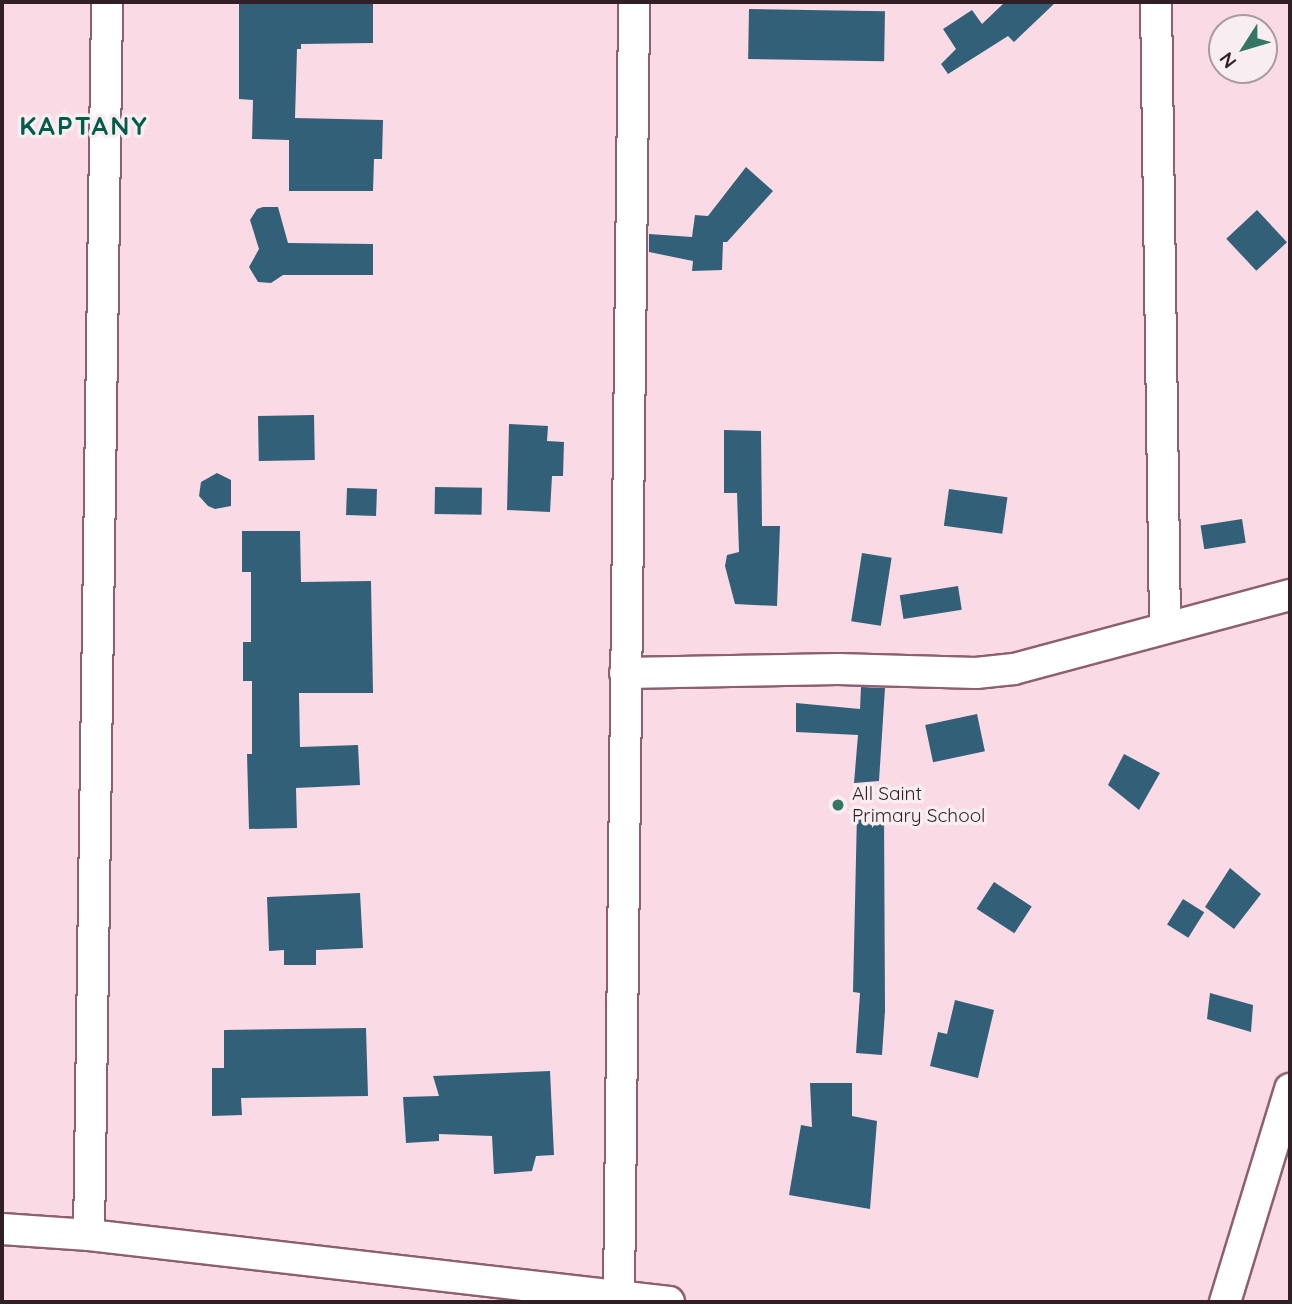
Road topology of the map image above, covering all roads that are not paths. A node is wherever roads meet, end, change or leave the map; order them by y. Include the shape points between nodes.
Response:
1 (107, 2) edge
2 (634, 2) edge
3 (1156, 2) edge
4 (1290, 595) edge
5 (1165, 626) junction
6 (625, 674) junction
7 (1290, 1089) edge
8 (2, 1229) edge
9 (89, 1235) junction
10 (619, 1294) junction
11 (669, 1302) edge
12 (1225, 1302) edge

1 - 9 street
2 - 6 street
3 - 5 street
4 - 5 street
5 - 6 street via 1014,669 976,673 838,669
6 - 10 street
7 - 12 street
8 - 9 street
9 - 10 street
10 - 11 street

